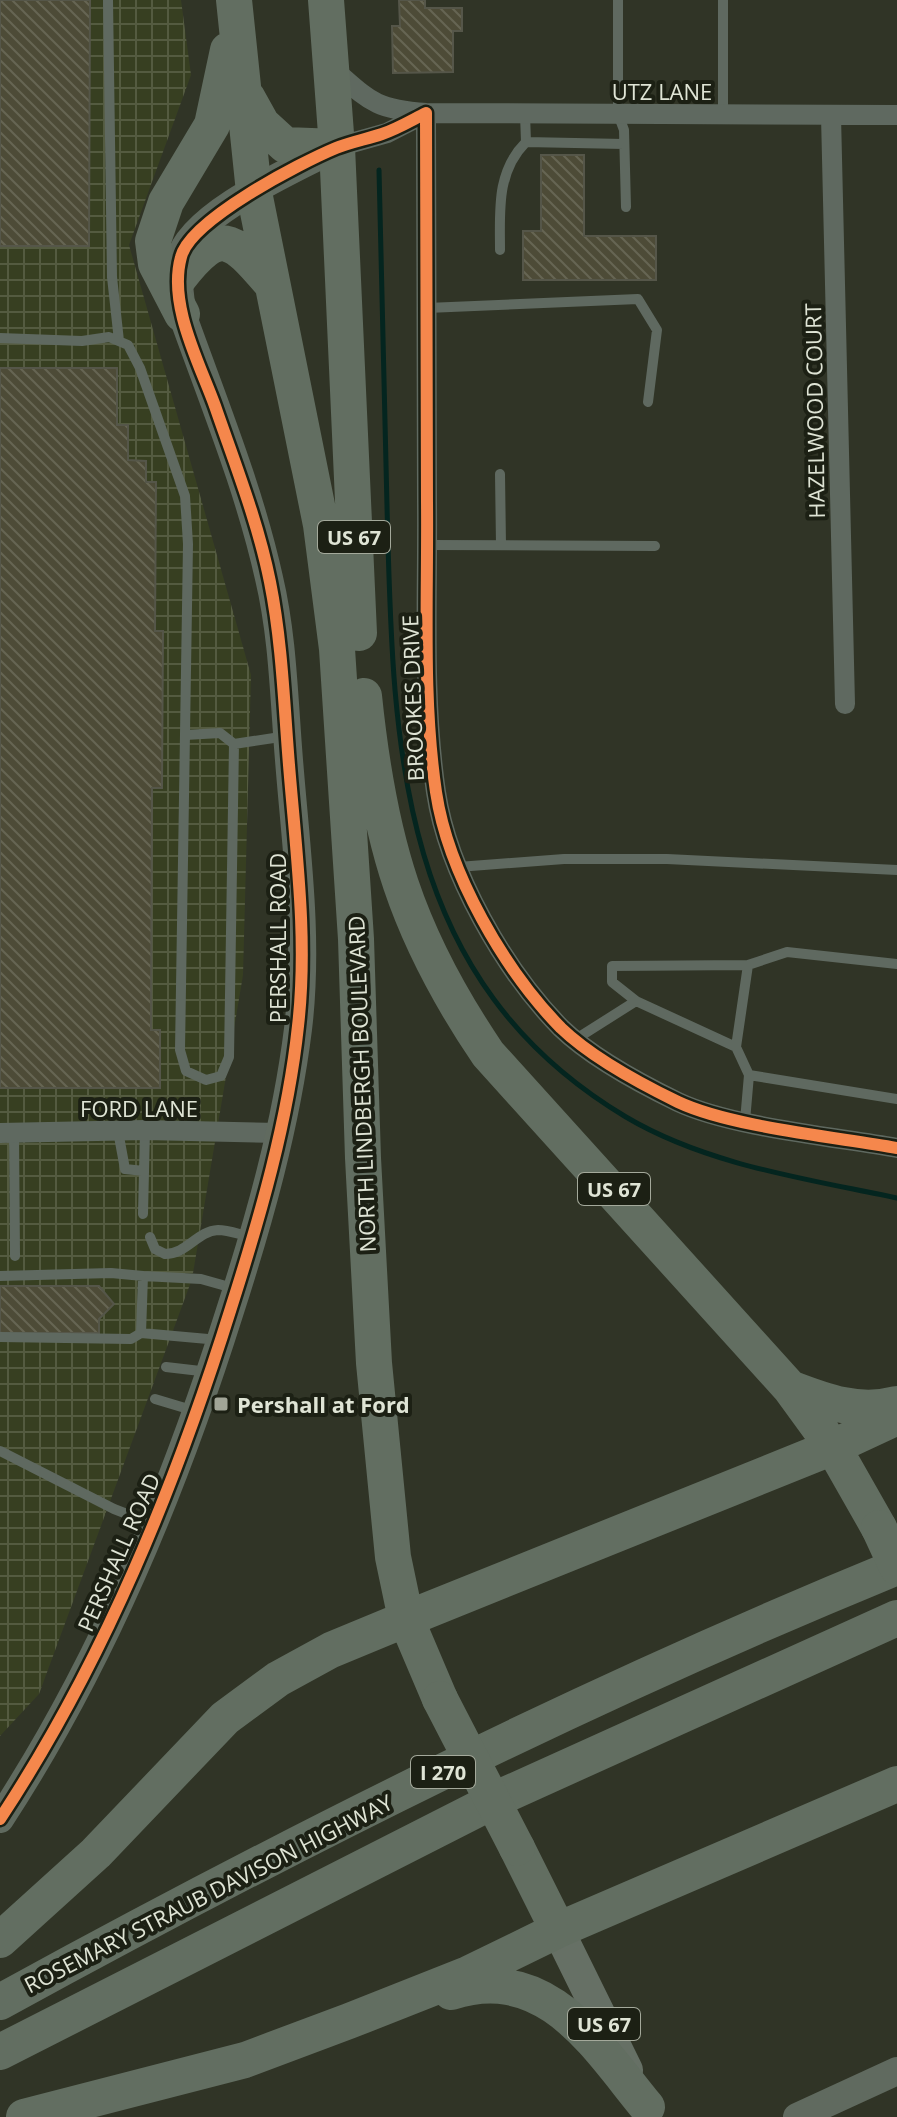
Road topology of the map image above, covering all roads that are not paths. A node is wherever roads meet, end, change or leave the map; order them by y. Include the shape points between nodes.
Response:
1 (108, 0) edge
2 (326, 0) edge
3 (618, 0) edge
4 (723, 0) edge
5 (234, 6) edge
6 (331, 68) junction
7 (243, 90) junction
8 (426, 113) junction
9 (525, 114) junction
10 (618, 114) junction
11 (723, 115) junction
12 (897, 115) edge
13 (831, 116) junction
14 (526, 142) junction
15 (624, 144) junction
16 (337, 147) junction
17 (254, 192) junction
18 (626, 207) dead end
19 (500, 250) dead end
20 (179, 278) junction
21 (271, 283) junction
22 (427, 308) junction
23 (182, 314) junction
24 (0, 338) edge
25 (119, 341) junction
26 (648, 402) dead end
27 (500, 474) dead end
28 (428, 545) junction
29 (501, 545) junction
30 (655, 546) dead end
31 (845, 704) dead end
32 (185, 735) junction
33 (287, 736) junction
34 (234, 744) junction
35 (458, 867) junction
36 (897, 870) edge
37 (897, 964) edge
38 (748, 965) junction
39 (636, 1001) junction
40 (576, 1039) junction
41 (736, 1047) junction
42 (749, 1075) junction
43 (897, 1099) edge
44 (745, 1121) junction
45 (145, 1130) junction
46 (118, 1131) junction
47 (7, 1133) edge
48 (279, 1133) junction
49 (897, 1148) edge
50 (144, 1171) junction
51 (143, 1214) dead end
52 (150, 1237) dead end
53 (254, 1237) junction
54 (15, 1256) dead end
55 (0, 1276) edge
56 (143, 1276) junction
57 (237, 1290) junction
58 (141, 1333) junction
59 (0, 1337) edge
60 (221, 1340) junction
61 (166, 1367) dead end
62 (211, 1372) junction
63 (790, 1388) junction
64 (155, 1399) dead end
65 (897, 1404) edge
66 (197, 1411) junction
67 (897, 1417) edge
68 (833, 1447) junction
69 (0, 1451) edge
70 (154, 1524) junction
71 (897, 1567) edge
72 (897, 1618) edge
73 (406, 1619) junction
74 (897, 1784) edge
75 (0, 1819) edge
76 (558, 1930) junction
77 (0, 1940) edge
78 (0, 2002) edge
79 (349, 2021) junction
80 (0, 2052) edge
81 (897, 2071) edge
82 (650, 2112) edge
83 (24, 2117) edge
84 (797, 2117) edge

1 - 25 lane via 112,277
2 - 6 highway, US 67
3 - 10 lane
4 - 11 lane
5 - 7 highway, NORTH LINDBERGH BOULEVARD / US 67
5 - 23 highway via 212,125 166,202 153,241 156,264
6 - 8 street, UTZ LANE via 374,104
6 - 16 highway, US 67
7 - 16 highway via 262,124 285,145
7 - 17 highway, NORTH LINDBERGH BOULEVARD / US 67
8 - 9 street, UTZ LANE
8 - 16 street, UTZ LANE via 387,133
8 - 22 street, BROOKES DRIVE
9 - 10 street, UTZ LANE
9 - 14 lane
10 - 11 street, UTZ LANE
10 - 15 lane
11 - 13 street, UTZ LANE
12 - 13 street, UTZ LANE
13 - 31 street, HAZELWOOD COURT
14 - 15 lane
14 - 19 lane via 507,166 500,194
15 - 18 lane
16 - 17 street, PERSHALL ROAD
16 - 63 highway, US 67 via 365,701 387,848 412,921 448,996 488,1054
17 - 20 street, PERSHALL ROAD via 205,223 187,242
17 - 21 highway, NORTH LINDBERGH BOULEVARD / US 67
20 - 21 highway via 202,252 231,243
20 - 23 street, PERSHALL ROAD
21 - 73 highway, NORTH LINDBERGH BOULEVARD / US 67 via 321,525 337,649 374,1363 393,1557
22 - 26 lane via 638,299 657,330
22 - 28 street, BROOKES DRIVE
23 - 33 street, PERSHALL ROAD via 270,582
24 - 25 lane
25 - 32 lane via 128,345 140,368 185,496
27 - 29 lane
28 - 29 lane
28 - 35 street, BROOKES DRIVE via 428,695 436,794
29 - 30 lane
32 - 34 lane via 220,733
32 - 34 lane via 180,1050 186,1071 206,1080 221,1076 229,1057
33 - 34 lane
33 - 48 street, PERSHALL ROAD via 300,873 302,984
35 - 36 lane via 667,859
35 - 40 street, BROOKES DRIVE via 523,983
37 - 38 lane via 787,952
38 - 39 lane via 612,966 612,982
38 - 41 lane
39 - 40 lane
39 - 41 lane
40 - 44 street, BROOKES DRIVE via 681,1104
41 - 42 lane
42 - 43 lane
42 - 44 lane
44 - 49 street, BROOKES DRIVE
45 - 46 street, FORD LANE
45 - 48 street, FORD LANE
45 - 50 lane
46 - 47 street, FORD LANE
46 - 50 lane via 125,1169
47 - 54 lane
48 - 53 street, PERSHALL ROAD
50 - 51 lane
52 - 53 lane via 155,1249 165,1254 184,1250 218,1230
53 - 57 street, PERSHALL ROAD
55 - 56 lane
56 - 57 lane via 201,1279
56 - 58 lane
57 - 60 street, PERSHALL ROAD
58 - 59 lane via 131,1339
58 - 60 lane
60 - 62 street, PERSHALL ROAD
61 - 62 lane
62 - 66 street, PERSHALL ROAD
63 - 65 highway via 861,1409
63 - 68 highway, US 67
64 - 66 lane
66 - 70 street, PERSHALL ROAD
67 - 68 highway
68 - 71 highway, US 67, bridge
68 - 73 highway
69 - 70 lane
70 - 75 street, PERSHALL ROAD via 87,1669
71 - 78 highway, ROSEMARY STRAUB DAVISON HIGHWAY / I 270 via 616,1689 331,1826
72 - 80 highway, ROSEMARY STRAUB DAVISON HIGHWAY / I 270 via 505,1795
73 - 76 highway, NORTH LINDBERGH BOULEVARD / US 67, bridge via 440,1699
73 - 77 highway via 331,1650 225,1718 96,1853
74 - 76 highway
76 - 79 highway via 468,1974
76 - 82 main road, NORTH LINDBERGH BOULEVARD / US 67
79 - 82 highway via 465,1988 523,1991 550,2001 578,2022
79 - 83 highway via 245,2060
81 - 84 street

